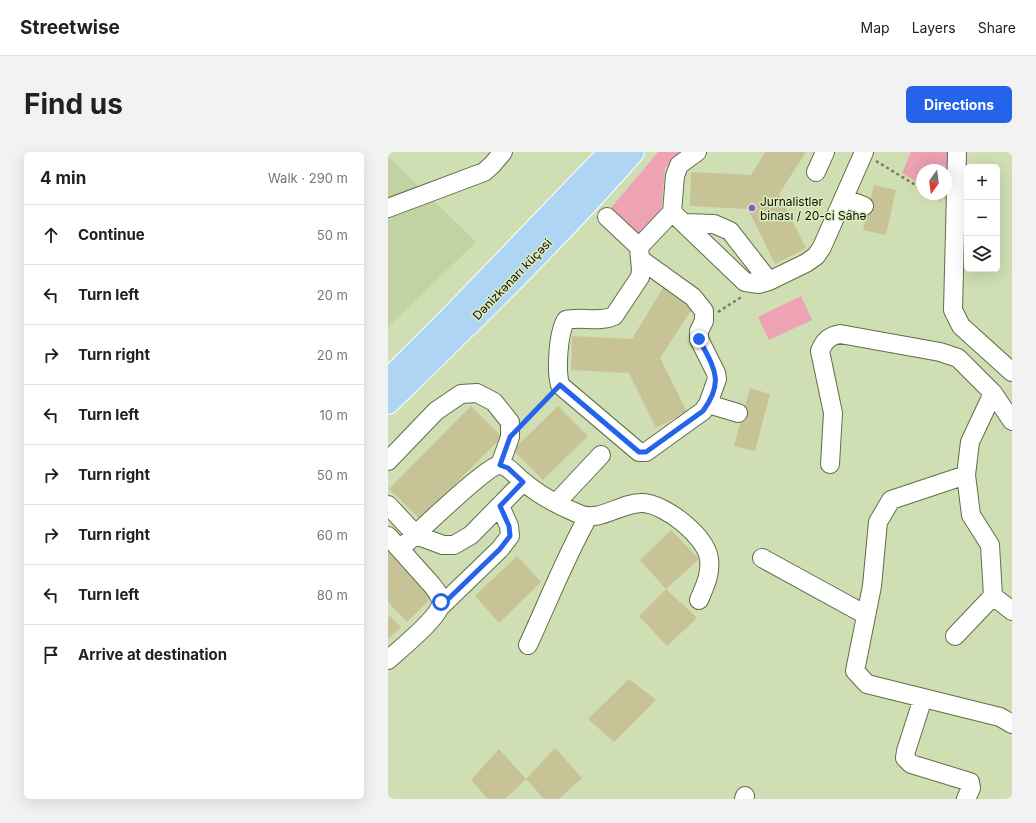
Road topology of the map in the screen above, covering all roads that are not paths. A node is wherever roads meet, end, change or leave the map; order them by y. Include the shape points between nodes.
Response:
1 (502, 152) edge
2 (610, 152) edge
3 (633, 152) edge
4 (697, 152) edge
5 (826, 152) edge
6 (957, 152) edge
7 (859, 154) edge
8 (816, 172) dead end
9 (844, 198) junction
10 (864, 206) dead end
11 (388, 208) edge
12 (607, 217) dead end
13 (678, 217) junction
14 (640, 253) junction
15 (764, 283) junction
16 (1012, 372) edge
17 (388, 380) edge
18 (993, 393) junction
19 (388, 403) edge
20 (708, 404) junction
21 (738, 413) dead end
22 (1011, 417) edge
23 (601, 454) dead end
24 (388, 461) edge
25 (830, 464) dead end
26 (500, 465) junction
27 (966, 475) junction
28 (523, 482) junction
29 (557, 502) junction
30 (388, 505) edge
31 (500, 506) junction
32 (588, 517) junction
33 (416, 534) junction
34 (394, 542) edge
35 (762, 558) dead end
36 (993, 596) junction
37 (699, 600) dead end
38 (440, 607) junction
39 (1012, 611) edge
40 (866, 615) junction
41 (955, 636) dead end
42 (528, 645) dead end
43 (388, 660) edge
44 (923, 698) junction
45 (1012, 724) edge
46 (966, 799) edge

1 - 11 street via 484,172
2 - 17 highway, Dənizkənarı küçəsi
3 - 19 highway, Dənizkənarı küçəsi via 576,214
4 - 13 street via 679,166 675,176
5 - 8 street
6 - 16 street via 953,310 961,326
7 - 9 street
9 - 10 street
9 - 15 street via 816,256
12 - 14 street
13 - 14 street
13 - 15 street via 745,282
13 - 15 street via 714,224 730,231
14 - 20 street via 693,297 704,311 699,339 717,379
14 - 20 street via 640,277 614,316 566,320 562,327 558,376 560,385 639,452 651,450 703,411
18 - 22 street
18 - 25 street via 958,358 940,352 840,334 833,336 826,340 820,352 833,413
18 - 27 street via 970,442
20 - 21 street
23 - 29 street
24 - 26 street via 436,411 461,394 477,393 494,402 510,422 510,437
26 - 28 street via 508,468
26 - 33 street via 476,481
27 - 36 street via 971,515 990,545
27 - 40 street via 892,500 878,522 872,586
28 - 29 street via 545,498
28 - 31 street
29 - 32 street
30 - 33 street
31 - 33 street via 471,535 454,545 443,545
31 - 38 street via 509,526 510,536 500,549
32 - 37 street via 598,516 627,504 644,503 657,506 680,520 701,542 709,558 709,577
32 - 42 street via 568,552
33 - 34 street
34 - 38 street via 437,592
35 - 40 street
36 - 39 street
36 - 41 street
38 - 43 street via 436,614
40 - 44 street via 855,671 868,684
44 - 45 street via 1000,717
44 - 46 street via 905,758 911,764 970,782

